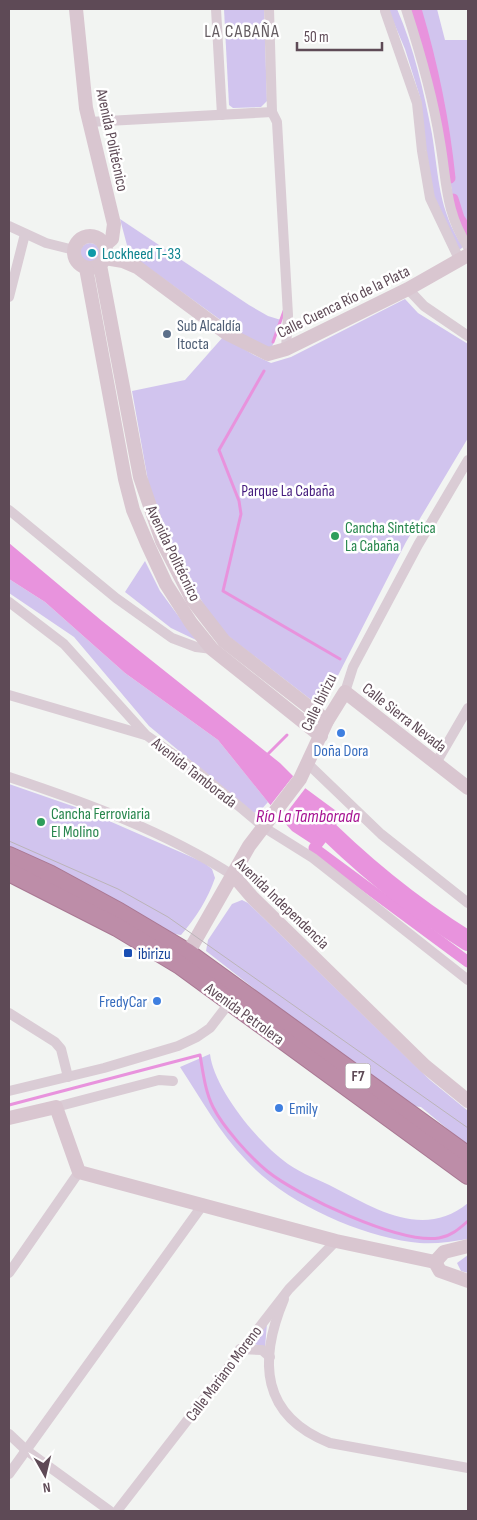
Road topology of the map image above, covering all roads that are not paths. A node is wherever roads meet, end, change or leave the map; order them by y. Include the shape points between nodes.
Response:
1 (76, 9) edge
2 (216, 9) edge
3 (268, 9) edge
4 (406, 9) edge
5 (385, 11) dead end
6 (272, 112) junction
7 (222, 115) junction
8 (89, 122) junction
9 (9, 226) edge
10 (26, 234) junction
11 (468, 247) edge
12 (74, 250) junction
13 (103, 256) junction
14 (464, 258) edge
15 (86, 268) junction
16 (408, 289) junction
17 (9, 297) edge
18 (468, 336) edge
19 (286, 349) junction
20 (468, 460) edge
21 (9, 510) edge
22 (193, 600) junction
23 (9, 602) edge
24 (180, 608) junction
25 (212, 649) junction
26 (345, 692) junction
27 (9, 695) edge
28 (468, 708) edge
29 (327, 721) junction
30 (146, 735) junction
31 (321, 736) junction
32 (307, 763) junction
33 (436, 764) junction
34 (9, 777) edge
35 (468, 788) edge
36 (265, 828) junction
37 (9, 856) edge
38 (9, 872) edge
39 (234, 876) junction
40 (468, 903) edge
41 (188, 952) junction
42 (468, 980) edge
43 (230, 1002) junction
44 (9, 1013) edge
45 (68, 1077) junction
46 (173, 1081) dead end
47 (9, 1091) edge
48 (468, 1101) edge
49 (56, 1108) junction
50 (9, 1118) edge
51 (468, 1156) edge
52 (79, 1172) junction
53 (468, 1176) edge
54 (202, 1206) junction
55 (336, 1241) junction
56 (468, 1246) edge
57 (435, 1262) junction
58 (9, 1273) edge
59 (468, 1281) edge
60 (289, 1289) junction
61 (240, 1349) junction
62 (270, 1357) junction
63 (9, 1434) edge
64 (26, 1450) junction
65 (468, 1468) edge
66 (9, 1474) edge
67 (93, 1500) junction
68 (91, 1511) edge
69 (110, 1511) edge
70 (117, 1511) edge

1 - 8 main road, Avenida Politécnico
2 - 7 street
3 - 6 street
4 - 11 street via 421,53 451,214
5 - 14 street via 417,103 430,198
6 - 7 street
6 - 19 street via 278,122 288,315
7 - 8 street
8 - 13 main road, Avenida Politécnico via 114,224 112,239
9 - 10 street
10 - 12 street via 60,248
10 - 17 street
12 - 13 main road via 79,240 88,236 96,238
12 - 15 main road via 78,263
13 - 15 main road
13 - 19 main road, Calle Cuenca Río de la Plata via 137,267 226,333 255,349 268,354
13 - 22 main road, Avenida Politécnico via 140,478 162,542
14 - 16 main road, Calle Cuenca Río de la Plata
15 - 24 main road, Avenida Politécnico via 133,510
16 - 18 street via 424,306
16 - 19 main road, Calle Cuenca Río de la Plata
20 - 26 street, Calle Ibirizu via 353,667
21 - 25 street via 116,598 172,638
22 - 24 main road
22 - 29 main road, Avenida Politécnico via 224,641
23 - 30 street, Avenida Tamborada via 64,644
24 - 25 main road, Avenida Politécnico
25 - 31 main road, Avenida Politécnico
26 - 29 main road, Calle Ibirizu
26 - 33 main road, Calle Sierra Nevada
27 - 30 street
28 - 33 street
29 - 31 main road, Calle Ibirizu
30 - 36 street, Avenida Tamborada via 197,771
31 - 32 main road, Calle Ibirizu
32 - 36 main road, Calle Ibirizu via 300,779
32 - 40 street via 381,834
33 - 35 main road, Calle Sierra Nevada
34 - 39 street, Avenida Independencia via 78,800 140,826 207,858
36 - 39 main road, Calle Ibirizu via 249,846
36 - 42 street, Avenida Tamborada via 313,858
37 - 41 highway, Avenida Petrolera / F7 via 119,912
38 - 43 highway, Avenida Petrolera via 117,927 180,965
39 - 41 main road, Calle Ibirizu
39 - 48 main road, Avenida Independencia via 425,1066
41 - 51 highway, Avenida Petrolera / F7
43 - 45 street via 198,1038
43 - 53 highway, Avenida Petrolera
44 - 45 street via 55,1042 61,1049
45 - 47 street
46 - 49 street via 159,1080
49 - 50 main road
49 - 52 main road
52 - 54 main road
52 - 58 street
54 - 55 main road
54 - 64 street
55 - 57 main road
55 - 60 street, Calle Mariano Moreno
56 - 57 main road via 444,1252
57 - 59 main road via 440,1271
60 - 61 street, Calle Mariano Moreno
60 - 62 street via 276,1325
61 - 62 street via 262,1350
61 - 70 street, Calle Mariano Moreno
62 - 65 street via 274,1398 294,1424 312,1436 330,1443
63 - 64 street
64 - 66 street
64 - 67 street
67 - 68 street
67 - 69 street

